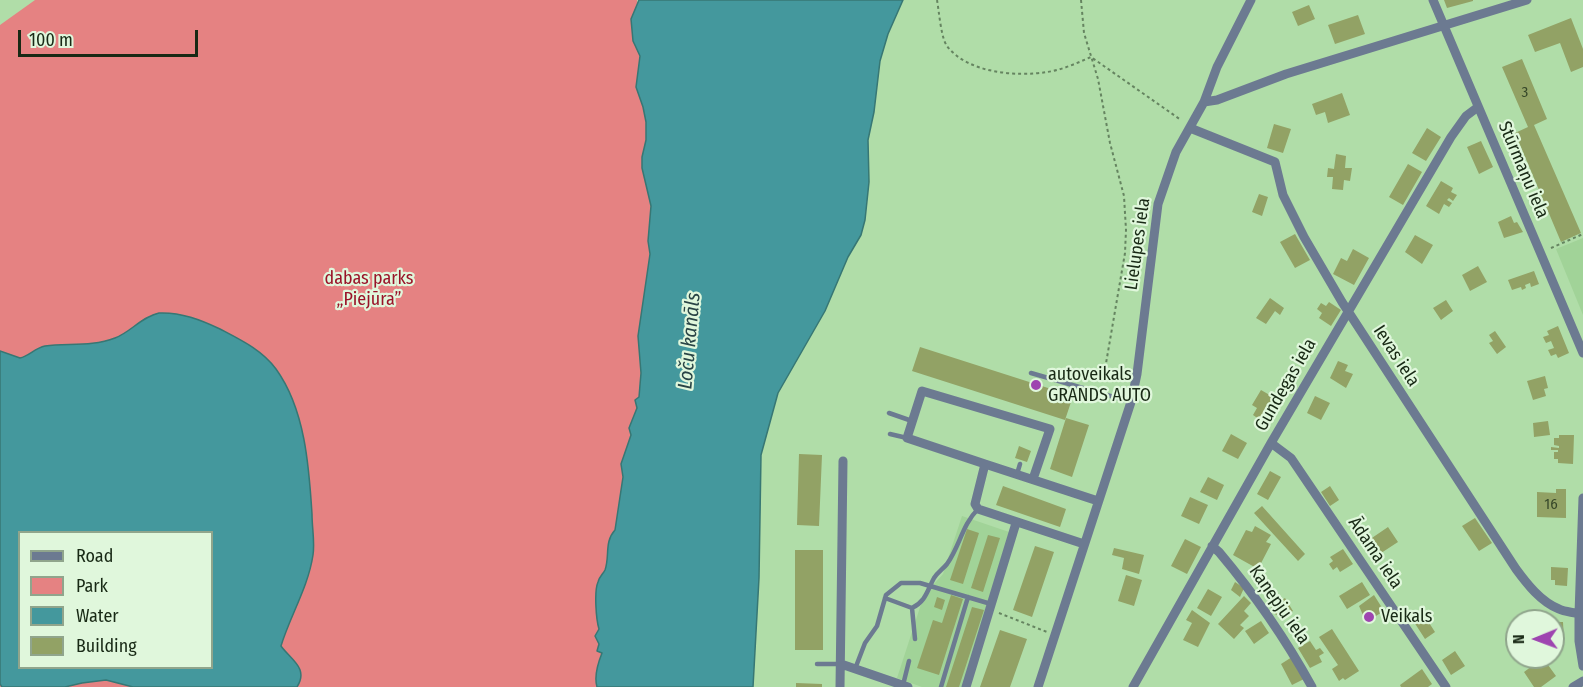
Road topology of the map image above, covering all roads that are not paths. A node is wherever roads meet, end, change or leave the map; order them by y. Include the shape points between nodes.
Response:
1 (1251, 0) edge
2 (1434, 0) edge
3 (1527, 0) edge
4 (1445, 26) junction
5 (1204, 102) junction
6 (1478, 107) junction
7 (1190, 128) junction
8 (1348, 312) junction
9 (1583, 353) edge
10 (1031, 373) dead end
11 (1131, 402) junction
12 (889, 413) dead end
13 (912, 420) junction
14 (890, 434) dead end
15 (906, 438) junction
16 (1271, 443) junction
17 (843, 461) dead end
18 (985, 464) junction
19 (1020, 464) dead end
20 (1017, 474) junction
21 (1033, 479) junction
22 (1583, 498) edge
23 (1098, 501) junction
24 (978, 509) junction
25 (1016, 523) junction
26 (1084, 544) junction
27 (1212, 546) junction
28 (930, 586) junction
29 (968, 597) junction
30 (885, 598) junction
31 (990, 607) junction
32 (912, 608) junction
33 (1579, 614) junction
34 (915, 639) dead end
35 (909, 661) dead end
36 (817, 664) dead end
37 (841, 664) junction
38 (1583, 666) edge
39 (855, 669) junction
40 (1583, 681) edge
41 (905, 686) edge
42 (1041, 686) edge
43 (840, 687) edge
44 (940, 687) edge
45 (966, 687) edge
46 (1134, 687) edge
47 (1312, 687) edge
48 (1446, 687) edge
49 (1573, 687) edge

1 - 5 street, Lielupes iela
2 - 4 street, Stūrmaņu iela
3 - 4 street
4 - 5 street
4 - 6 street, Stūrmaņu iela
5 - 7 street, Lielupes iela
6 - 8 street, Gundegas iela via 1451,137
6 - 9 street, Stūrmaņu iela
7 - 8 street, Ievas iela via 1275,162 1283,195
7 - 11 street, Lielupes iela via 1176,152 1158,204
8 - 16 street, Gundegas iela
8 - 33 street, Ievas iela via 1527,584 1559,609
10 - 11 lane
11 - 23 street, Lielupes iela
12 - 13 lane
13 - 15 street
13 - 21 street via 922,391 1050,429
14 - 15 lane
15 - 18 street
16 - 27 street, Gundegas iela
16 - 48 street, Ādama iela via 1291,458
17 - 37 street
18 - 20 street
18 - 24 street via 975,504
19 - 20 lane
20 - 21 street
21 - 23 street
22 - 33 street
23 - 26 street, Lielupes iela
24 - 25 street
24 - 28 lane via 968,519 947,564
25 - 26 street
25 - 31 street
26 - 42 street, Lielupes iela
27 - 46 street, Gundegas iela
27 - 47 street, Kaņepju iela via 1259,602
28 - 29 lane
28 - 30 lane via 901,583
28 - 32 lane via 922,603
29 - 31 lane
29 - 44 lane
30 - 32 lane
30 - 39 lane via 877,626
31 - 45 street
32 - 34 lane
33 - 38 street
35 - 41 lane
36 - 37 lane
37 - 39 street
37 - 43 street
39 - 41 street
40 - 49 street

